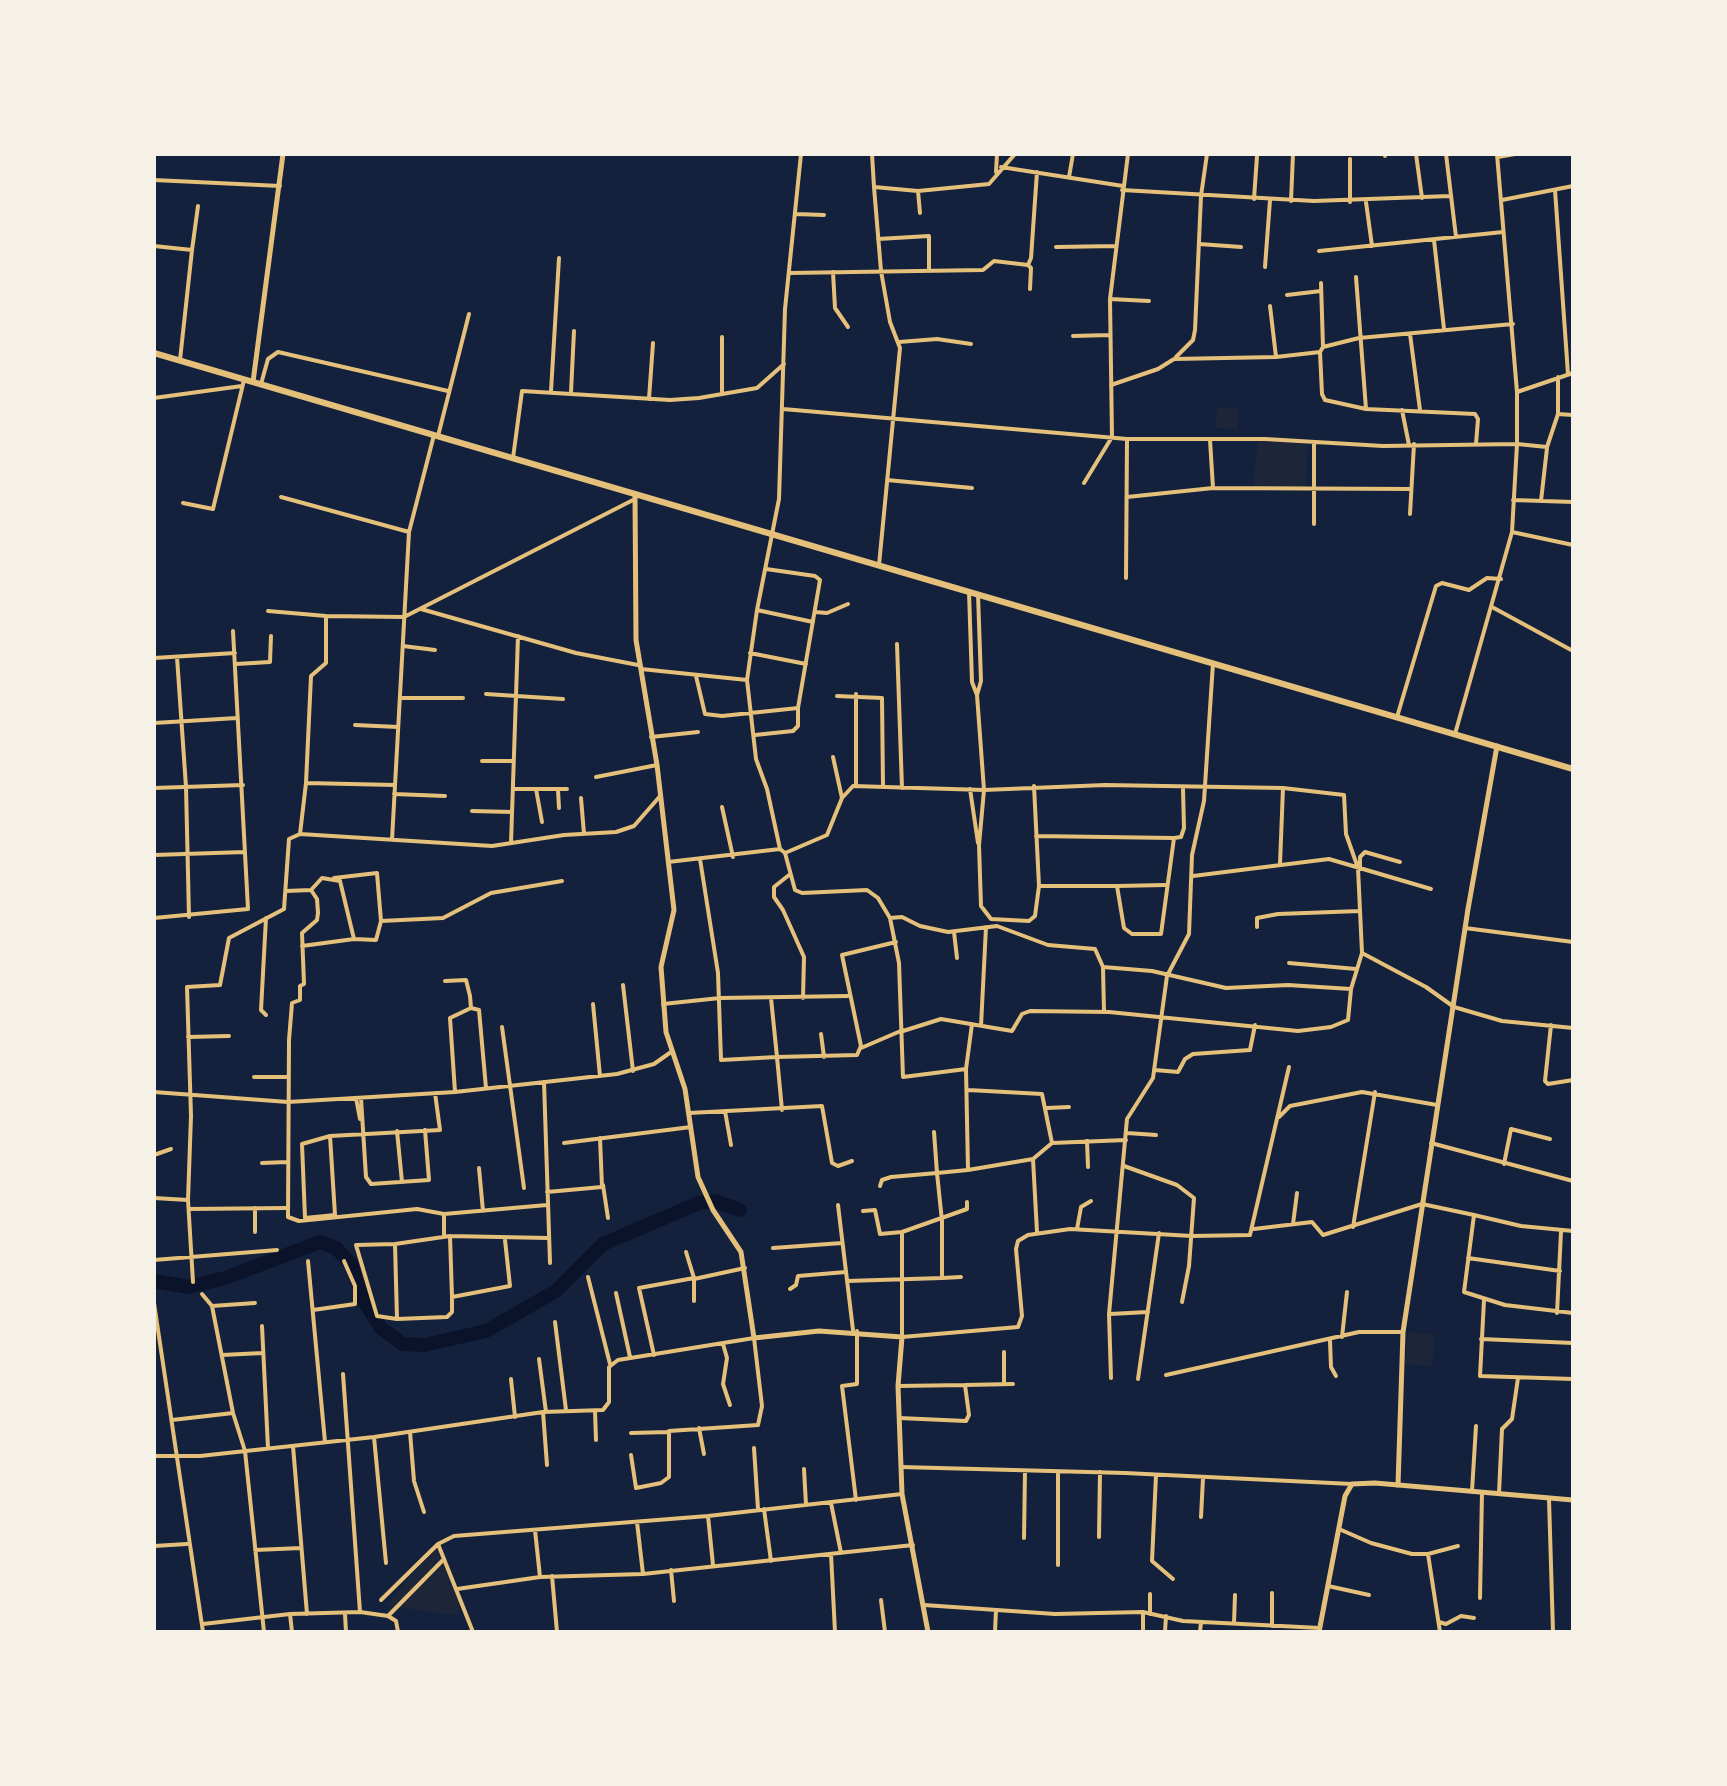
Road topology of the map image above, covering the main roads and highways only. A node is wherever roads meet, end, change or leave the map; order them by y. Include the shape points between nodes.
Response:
1 (283, 154) edge
2 (154, 353) edge
3 (253, 382) junction
4 (634, 497) junction
5 (1497, 746) junction
6 (1573, 769) edge
7 (1398, 1485) junction
8 (1573, 1500) edge
9 (1319, 1630) edge
10 (928, 1632) edge

1 - 3 main road
2 - 3 main road
3 - 4 main road
4 - 5 main road
4 - 10 main road via 639,667 674,910 661,967 663,1004 671,1052 683,1080 701,1187 735,1239 745,1268 754,1338 855,1331 902,1337 902,1494
5 - 6 main road
5 - 7 main road via 1403,1332
7 - 8 main road
7 - 9 main road via 1352,1484 1345,1496

